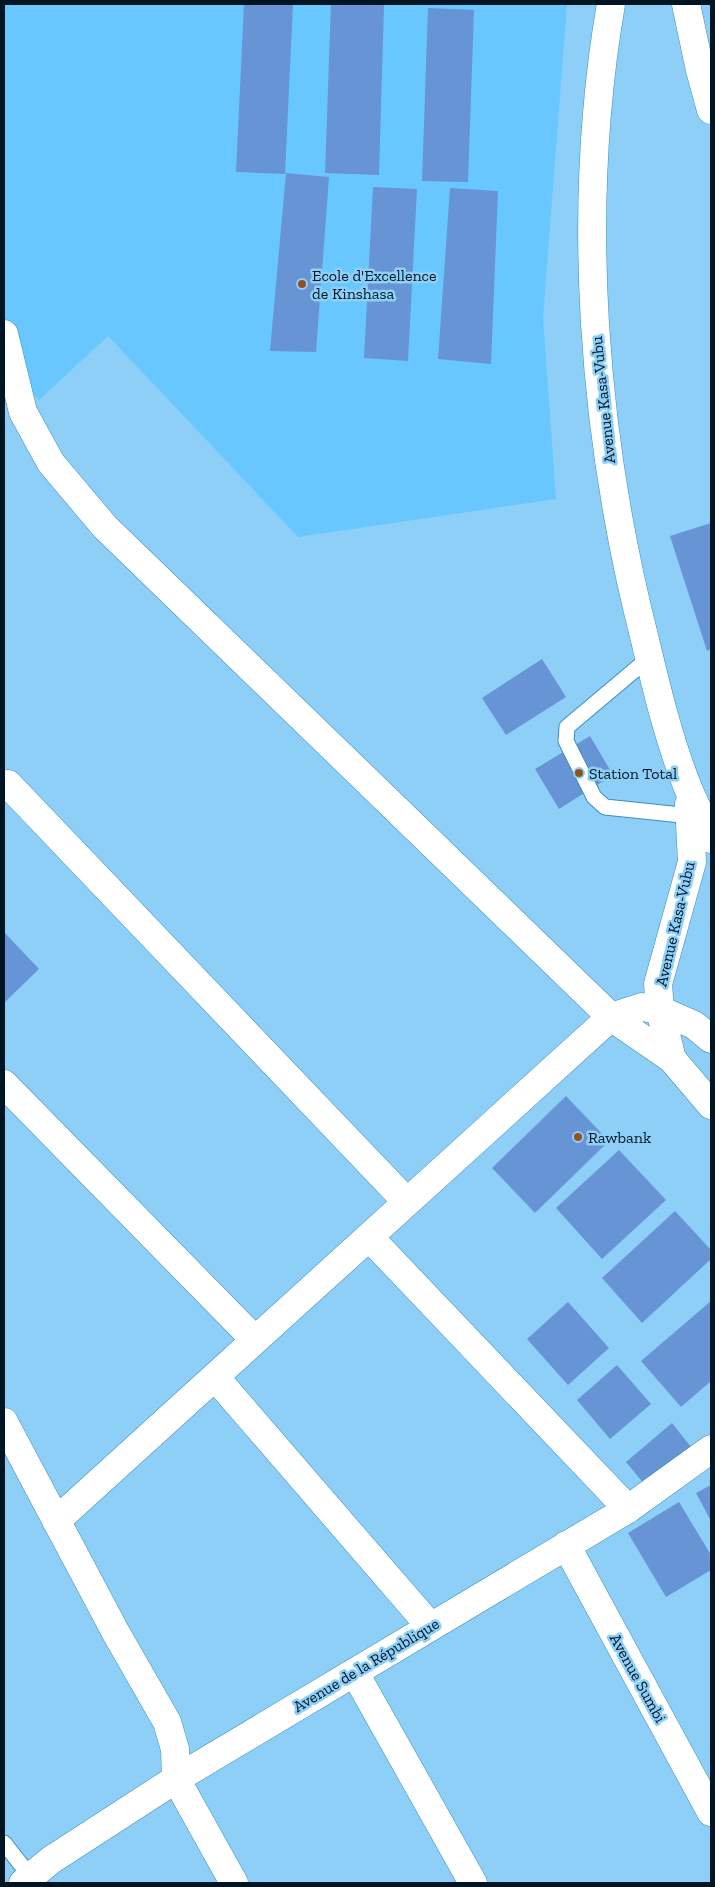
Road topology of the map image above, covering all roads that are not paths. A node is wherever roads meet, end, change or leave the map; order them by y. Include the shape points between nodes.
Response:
1 (611, 4) edge
2 (686, 4) edge
3 (711, 110) edge
4 (4, 334) edge
5 (649, 658) junction
6 (8, 784) dead end
7 (688, 788) junction
8 (691, 816) junction
9 (711, 839) edge
10 (660, 1010) junction
11 (611, 1017) junction
12 (711, 1039) edge
13 (711, 1044) edge
14 (672, 1059) junction
15 (4, 1084) edge
16 (711, 1105) edge
17 (407, 1202) junction
18 (369, 1236) junction
19 (254, 1340) junction
20 (215, 1377) junction
21 (4, 1422) edge
22 (711, 1450) edge
23 (628, 1509) junction
24 (56, 1521) junction
25 (566, 1545) junction
26 (430, 1626) junction
27 (355, 1673) junction
28 (176, 1779) junction
29 (711, 1812) edge
30 (4, 1843) edge
31 (26, 1880) edge
32 (234, 1883) edge
33 (473, 1883) edge

1 - 5 street, Avenue Kasa-Vubu via 595,124 595,318 615,507
2 - 3 street
4 - 11 street via 23,412 51,463 105,527
5 - 7 street, Avenue Kasa-Vubu
5 - 8 lane via 567,727 566,740 594,796 605,807
6 - 17 street
7 - 8 street, Avenue Kasa-Vubu
7 - 9 street, Avenue Kasa-Vubu
8 - 10 street, Avenue Kasa-Vubu via 692,862 658,984
10 - 11 street via 642,1007
10 - 12 street via 694,1025
10 - 14 street, Avenue Kasa-Vubu
11 - 14 street
11 - 17 street
13 - 14 street
14 - 16 street, Avenue Kasa-Vubu
15 - 19 street
17 - 18 street
18 - 19 street
18 - 23 street
19 - 20 street
20 - 24 street
20 - 26 street
21 - 24 street
22 - 23 street, Avenue de la République
23 - 25 street, Avenue de la République
24 - 28 street via 167,1722 175,1749
25 - 26 street, Avenue de la République
25 - 29 street, Avenue Sumbi
26 - 27 street, Avenue de la République
27 - 28 street, Avenue de la République
27 - 33 street
28 - 31 street, Avenue de la République via 50,1860
28 - 32 street
30 - 31 lane

